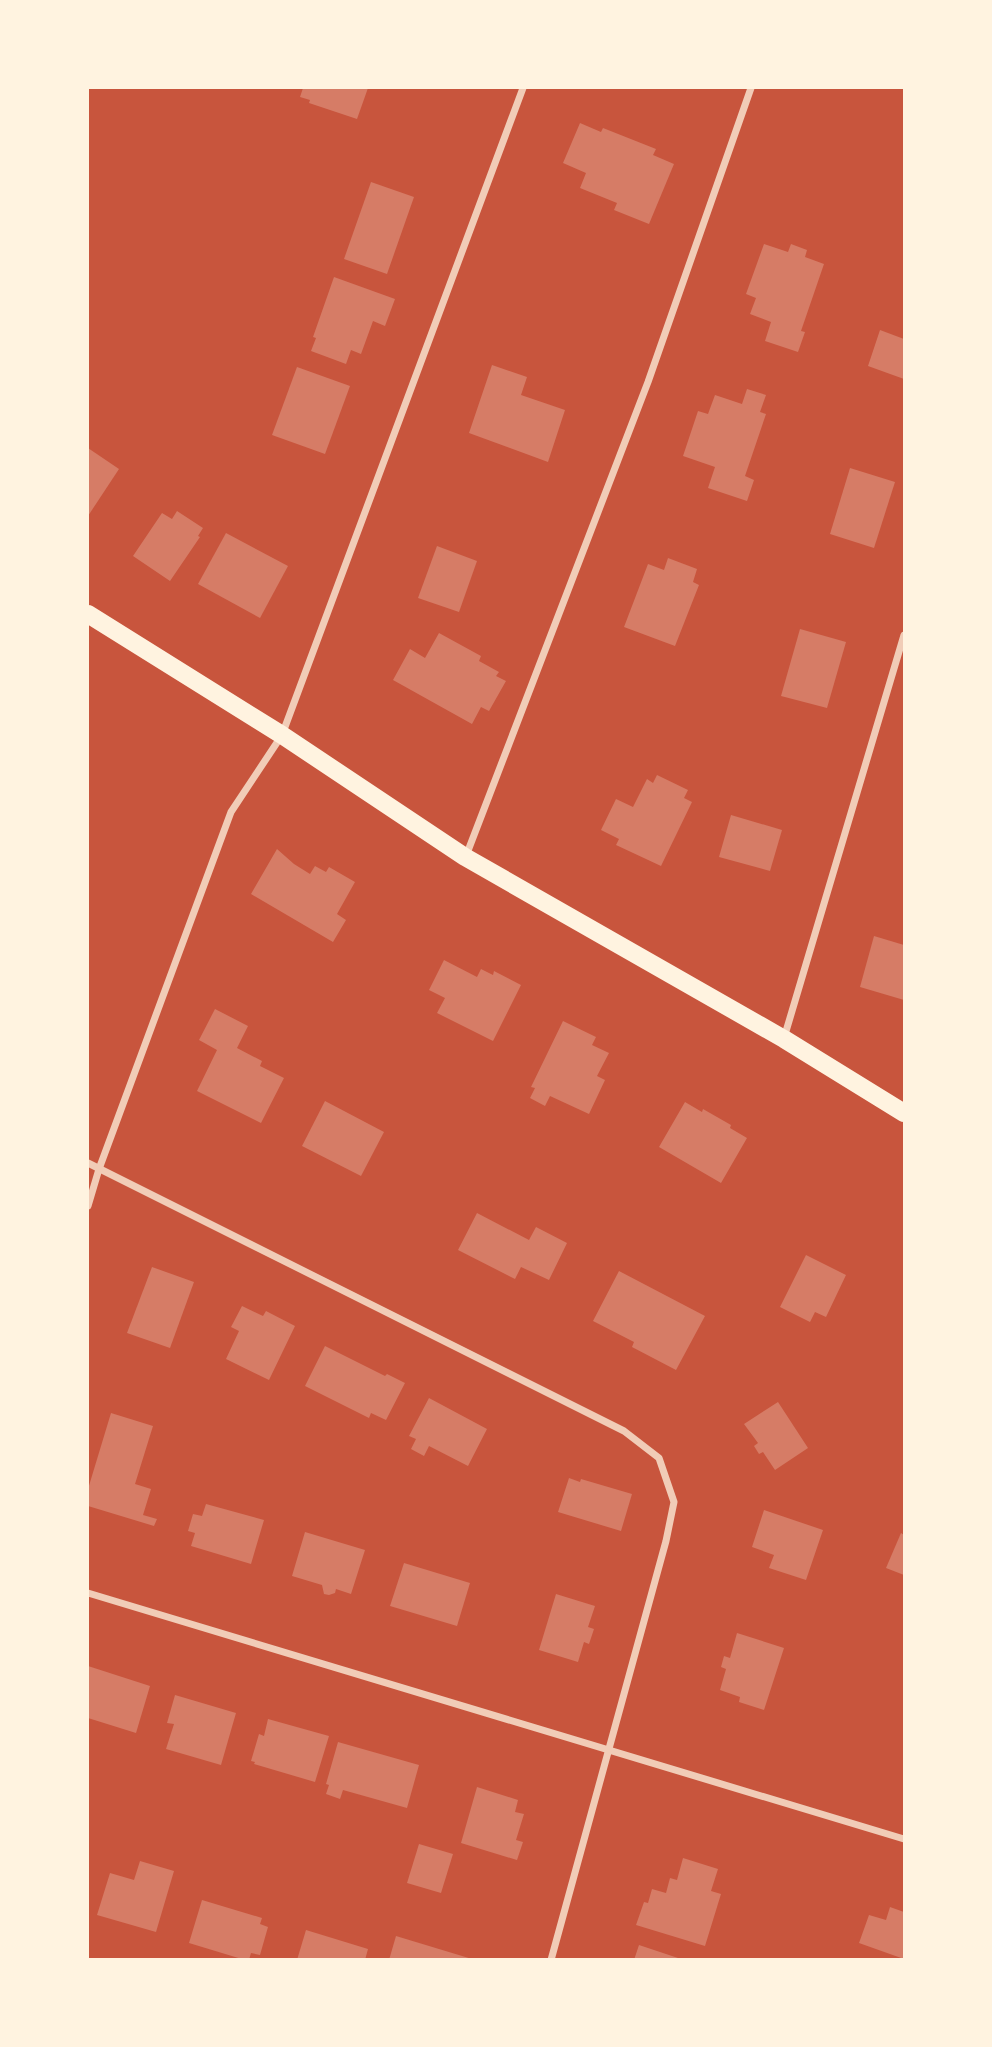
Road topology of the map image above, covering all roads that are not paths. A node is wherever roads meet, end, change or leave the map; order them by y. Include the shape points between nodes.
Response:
1 (523, 88) edge
2 (751, 88) edge
3 (88, 614) edge
4 (905, 635) edge
5 (282, 735) junction
6 (465, 857) junction
7 (784, 1039) junction
8 (905, 1114) edge
9 (88, 1163) edge
10 (99, 1169) junction
11 (88, 1206) edge
12 (88, 1594) edge
13 (610, 1750) junction
14 (905, 1839) edge
15 (551, 1959) edge

1 - 5 street
2 - 6 street via 648,382
3 - 5 main road
4 - 7 street
5 - 6 main road
5 - 10 street via 231,812
6 - 7 main road
7 - 8 main road
9 - 10 street
10 - 11 street
10 - 13 street via 624,1431 659,1458 674,1502
12 - 13 street
13 - 14 street
13 - 15 street

